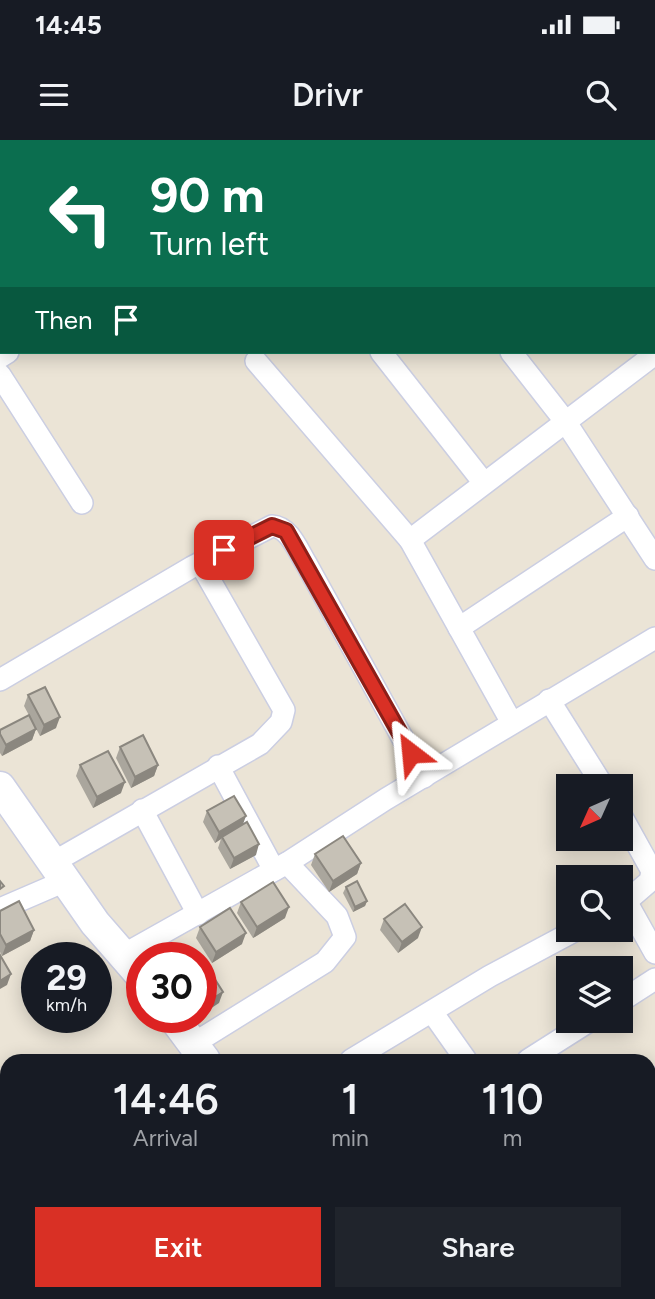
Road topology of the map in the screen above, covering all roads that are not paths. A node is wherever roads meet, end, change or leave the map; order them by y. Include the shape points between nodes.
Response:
1 (383, 354) edge
2 (513, 354) edge
3 (655, 354) edge
4 (256, 361) dead end
5 (2, 382) edge
6 (565, 421) junction
7 (484, 483) junction
8 (82, 503) dead end
9 (628, 516) junction
10 (410, 540) junction
11 (655, 559) edge
12 (200, 563) junction
13 (459, 628) junction
14 (655, 638) edge
15 (0, 680) edge
16 (549, 700) junction
17 (512, 723) junction
18 (218, 766) junction
19 (595, 774) edge
20 (424, 777) junction
21 (3, 798) edge
22 (142, 810) junction
23 (634, 838) edge
24 (281, 866) junction
25 (59, 872) junction
26 (633, 896) edge
27 (0, 909) edge
28 (198, 914) junction
29 (633, 918) edge
30 (162, 942) edge
31 (556, 942) edge
32 (655, 953) edge
33 (126, 957) edge
34 (655, 979) edge
35 (633, 993) edge
36 (432, 1012) junction
37 (185, 1033) edge
38 (571, 1033) edge
39 (199, 1052) edge
40 (361, 1054) edge
41 (462, 1054) edge
42 (537, 1054) edge

1 - 7 street
2 - 6 street
3 - 6 street
4 - 10 street
5 - 8 street
6 - 7 street
6 - 9 street
7 - 10 street
9 - 11 street
9 - 13 street
10 - 13 street
12 - 15 street
12 - 18 street via 284,710 281,722 260,744
12 - 20 street via 272,526 286,531
13 - 17 street
14 - 16 street
16 - 17 street
16 - 19 street
17 - 20 street
18 - 22 street
18 - 24 street
20 - 24 street
21 - 25 street
22 - 25 street
22 - 28 street
23 - 26 street via 652,871 650,881
24 - 28 street
24 - 39 street via 337,916 345,937 325,962
25 - 27 street
25 - 33 street
28 - 30 street
29 - 32 street
31 - 36 street
34 - 35 street
36 - 40 street
36 - 41 street
37 - 39 street
38 - 42 street

